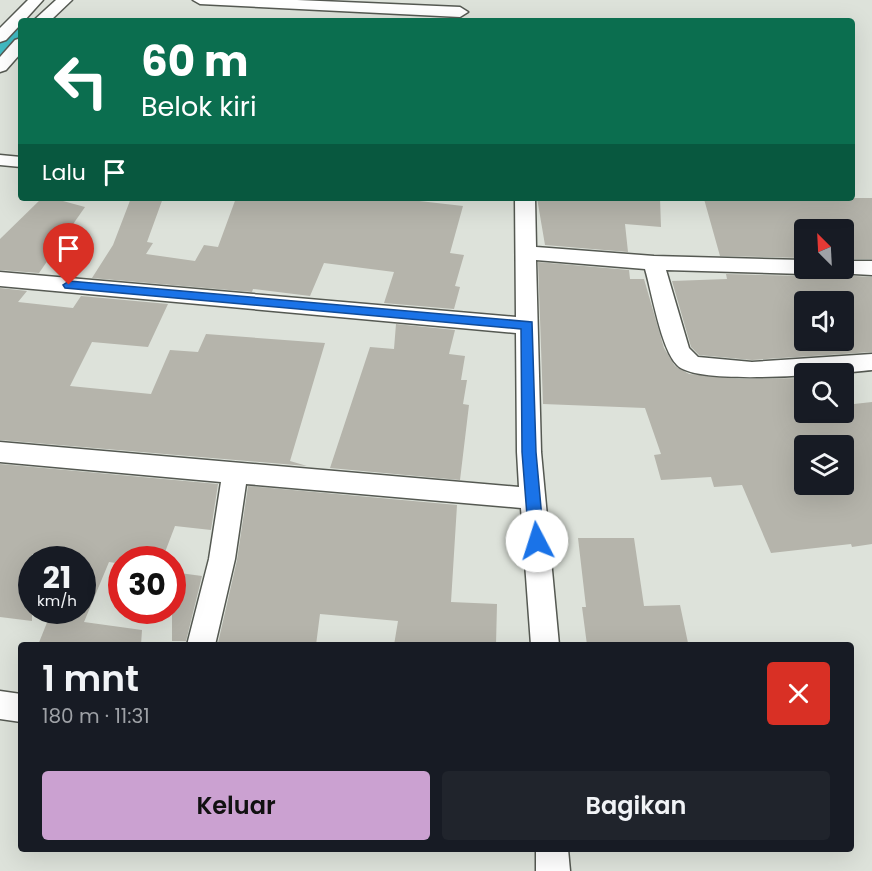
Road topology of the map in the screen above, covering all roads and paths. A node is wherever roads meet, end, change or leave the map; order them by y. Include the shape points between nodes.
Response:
1 (36, 0) edge
2 (65, 0) edge
3 (200, 0) edge
4 (460, 11) edge
5 (18, 18) edge
6 (18, 18) edge
7 (44, 18) edge
8 (0, 37) edge
9 (18, 46) edge
10 (0, 67) edge
11 (0, 160) edge
12 (18, 162) edge
13 (525, 201) edge
14 (527, 254) junction
15 (654, 263) junction
16 (794, 267) edge
17 (854, 268) edge
18 (872, 268) edge
19 (0, 279) edge
20 (528, 326) junction
21 (872, 362) edge
22 (0, 452) edge
23 (235, 474) junction
24 (533, 500) junction
25 (202, 642) edge
26 (545, 642) edge
27 (0, 705) edge
28 (18, 708) edge
29 (552, 852) edge
30 (553, 871) edge

1 - 6 street
2 - 7 street
3 - 4 street
5 - 8 street
9 - 10 street
11 - 12 street
13 - 14 street
14 - 15 street
14 - 20 street
15 - 16 street
15 - 21 street via 678,349 693,365 752,370
17 - 18 street
19 - 20 street
20 - 24 street
22 - 23 street
23 - 24 street
23 - 25 street via 222,559
24 - 26 street
27 - 28 street
29 - 30 street

